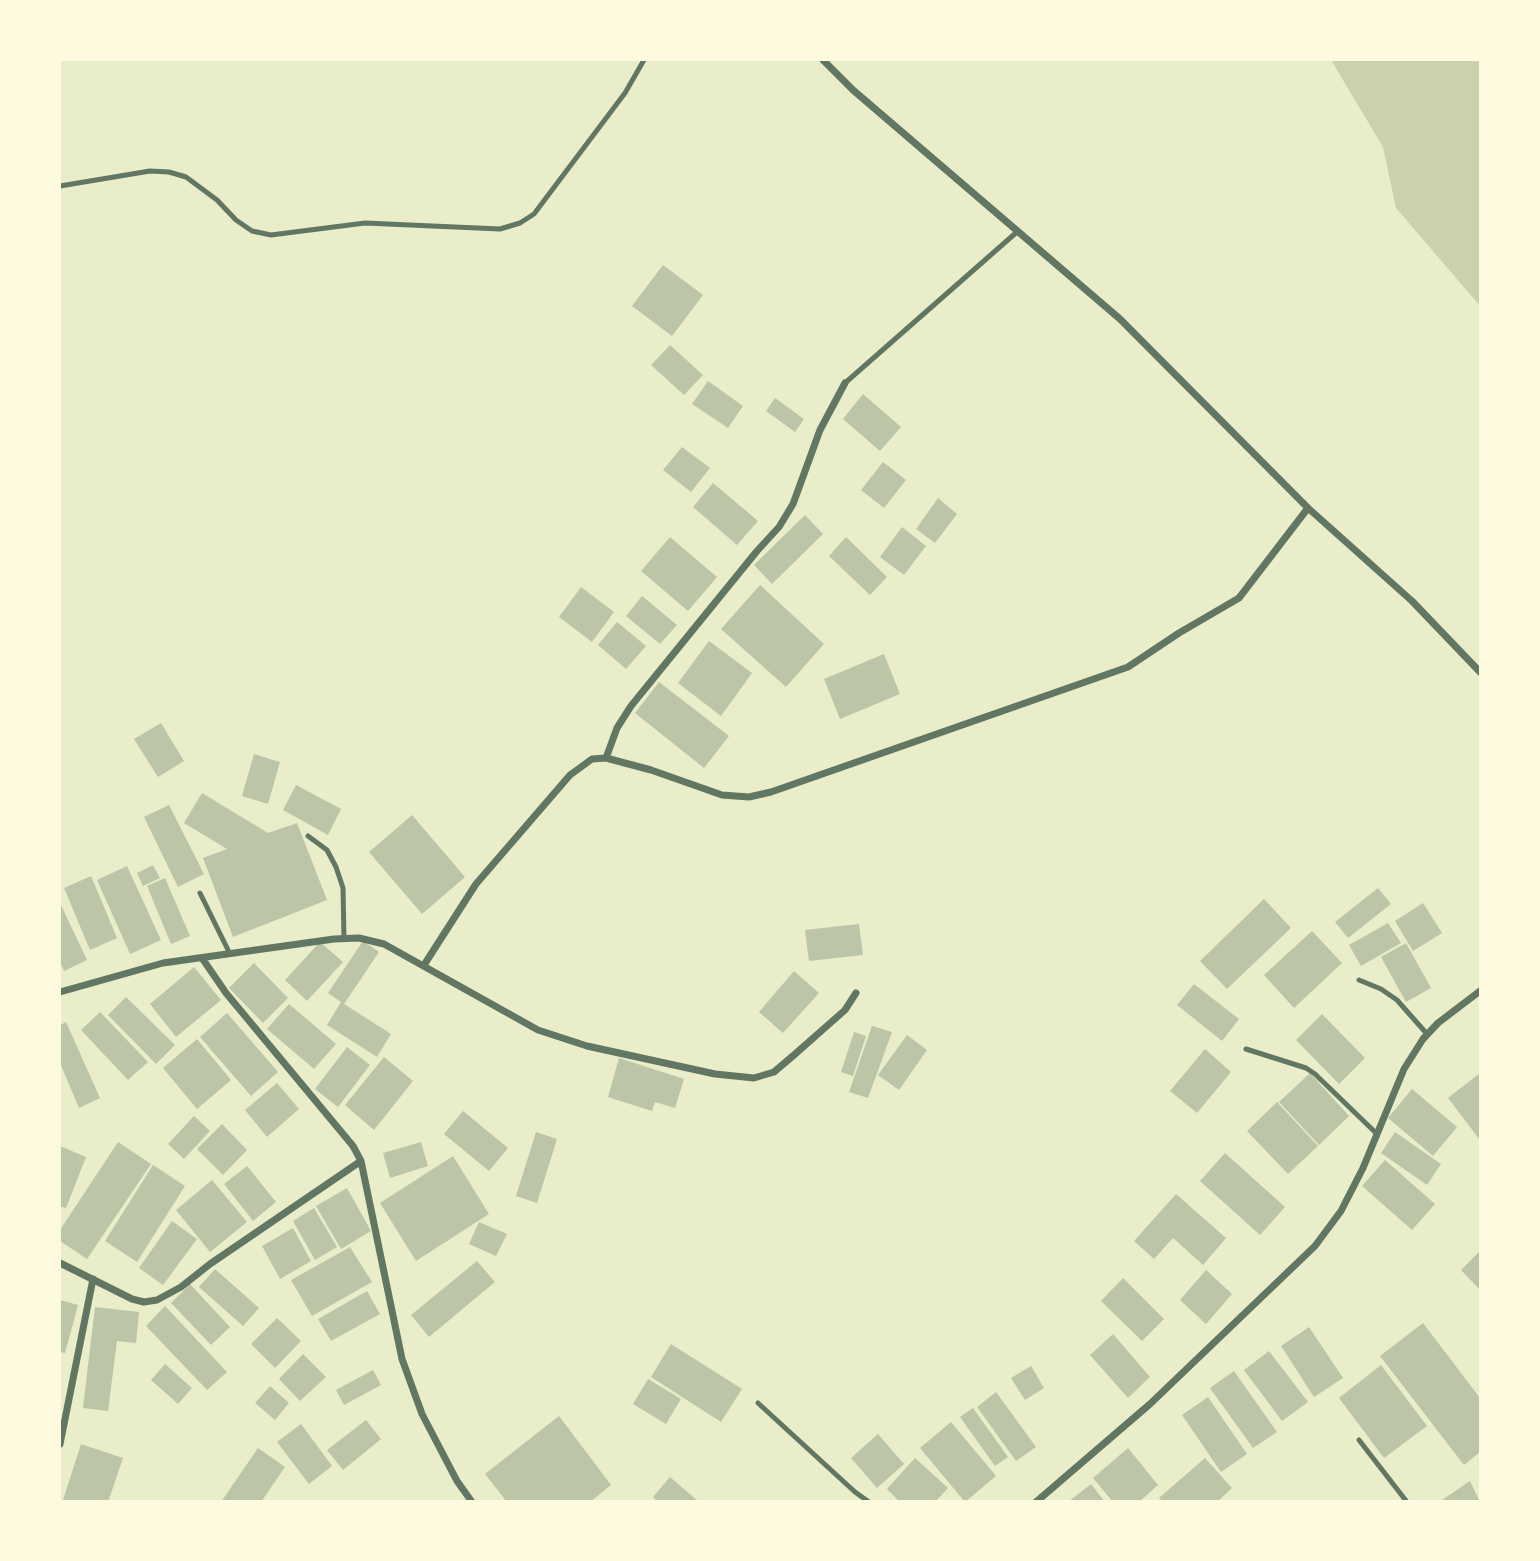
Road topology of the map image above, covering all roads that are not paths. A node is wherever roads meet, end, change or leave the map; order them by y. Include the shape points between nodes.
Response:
1 (645, 60) edge
2 (822, 60) edge
3 (60, 186) edge
4 (1017, 231) junction
5 (845, 383) joint
6 (1308, 508) junction
7 (1480, 672) edge
8 (606, 758) junction
9 (308, 836) dead end
10 (200, 893) dead end
11 (344, 939) junction
12 (230, 954) junction
13 (202, 958) junction
14 (424, 965) junction
15 (1359, 980) dead end
16 (1480, 991) edge
17 (60, 992) edge
18 (856, 993) dead end
19 (1427, 1034) junction
20 (1246, 1049) dead end
21 (1377, 1134) junction
22 (362, 1161) junction
23 (60, 1263) edge
24 (93, 1279) junction
25 (758, 1403) dead end
26 (1359, 1440) dead end
27 (60, 1444) edge
28 (472, 1502) edge
29 (869, 1502) edge
30 (1035, 1502) edge
31 (1407, 1502) edge

1 - 3 lane via 534,214 500,229 365,223 271,235 252,231 186,177 169,172
2 - 4 street
4 - 5 lane
4 - 6 street via 1120,319
5 - 8 street via 779,527 631,706
6 - 7 street via 1412,601
6 - 8 street via 1239,598 1128,667 749,797 722,795
8 - 14 street via 592,759 570,775 476,884
9 - 11 lane via 327,850 336,867 342,888
10 - 12 lane
11 - 12 street
11 - 14 street via 384,944
12 - 13 street
13 - 17 street via 129,971
13 - 22 street
14 - 18 street via 538,1030 600,1049 754,1078 774,1072 845,1010
15 - 19 lane via 1397,1000
16 - 19 street
19 - 21 street via 1404,1069
20 - 21 lane via 1306,1068
21 - 30 street via 1341,1211 1315,1246 1150,1404
22 - 24 street via 167,1296 144,1302
22 - 28 street via 402,1359 422,1414
23 - 24 street
24 - 27 street
25 - 29 lane
26 - 31 lane

